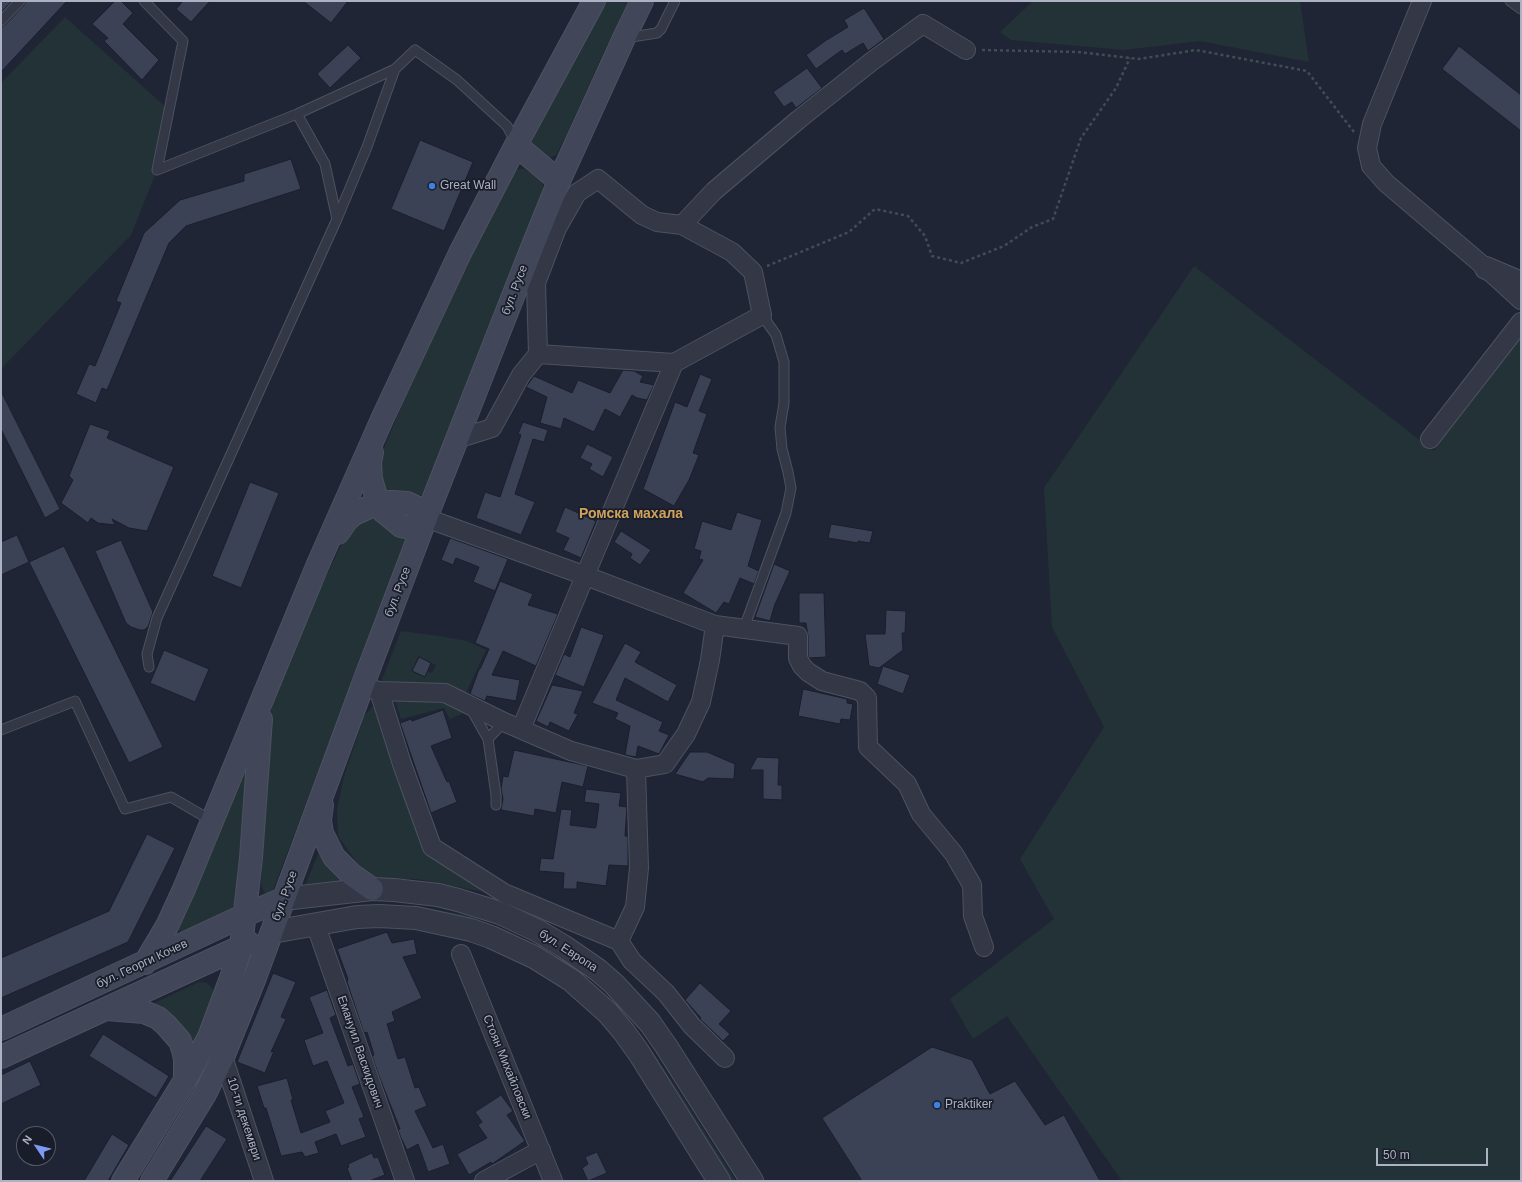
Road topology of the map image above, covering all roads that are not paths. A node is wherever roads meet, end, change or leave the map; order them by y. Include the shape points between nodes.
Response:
1 (20, 1) edge
2 (144, 1) edge
3 (594, 1) edge
4 (642, 1) edge
5 (675, 1) edge
6 (1422, 1) edge
7 (1510, 1) edge
8 (1521, 9) edge
9 (1, 21) edge
10 (624, 38) junction
11 (966, 50) road end
12 (395, 69) junction
13 (298, 114) junction
14 (516, 145) junction
15 (559, 181) junction
16 (337, 219) junction
17 (682, 225) junction
18 (1486, 268) junction
19 (1521, 283) edge
20 (1521, 300) edge
21 (762, 316) junction
22 (1521, 322) edge
23 (538, 354) junction
24 (674, 362) junction
25 (383, 417) junction
26 (457, 439) junction
27 (1430, 439) dead end
28 (378, 503) junction
29 (426, 518) junction
30 (318, 564) junction
31 (586, 576) junction
32 (715, 625) junction
33 (744, 628) junction
34 (149, 667) dead end
35 (267, 689) junction
36 (370, 689) junction
37 (468, 704) junction
38 (504, 722) junction
39 (521, 729) junction
40 (1, 730) edge
41 (488, 739) junction
42 (636, 770) junction
43 (323, 792) junction
44 (496, 806) dead end
45 (212, 821) junction
46 (372, 889) junction
47 (283, 899) junction
48 (246, 915) junction
49 (315, 923) junction
50 (272, 932) junction
51 (619, 941) junction
52 (241, 947) junction
53 (984, 947) dead end
54 (461, 954) dead end
55 (145, 963) junction
56 (106, 1009) junction
57 (1, 1029) edge
58 (1, 1057) edge
59 (223, 1057) junction
60 (724, 1058) dead end
61 (185, 1080) junction
62 (541, 1150) junction
63 (123, 1181) edge
64 (152, 1181) edge
65 (264, 1181) edge
66 (405, 1181) edge
67 (484, 1181) edge
68 (553, 1181) edge
69 (719, 1181) edge
70 (752, 1181) edge

1 - 9 lane
2 - 13 lane via 183,41 157,170
3 - 14 main road
4 - 10 main road, бул. Русе
5 - 10 lane via 657,33
6 - 18 street via 1372,124 1366,148 1371,166 1386,183
7 - 8 lane
10 - 15 main road, бул. Русе
11 - 17 street via 923,24 870,62 798,120 714,191
12 - 13 lane
12 - 14 lane via 415,50 457,80 508,126
12 - 16 lane via 367,147
13 - 16 lane via 324,164
14 - 15 main road
14 - 25 main road via 460,253
15 - 26 main road, бул. Русе
16 - 34 lane via 157,618 148,654
17 - 21 street via 732,252 753,272
17 - 23 street via 658,222 642,215 598,179 577,193 557,228 536,283
18 - 19 street
18 - 20 street
21 - 24 street
21 - 33 lane via 776,335 784,362 784,403 780,427 791,488 786,512
22 - 27 street
23 - 24 street
23 - 26 street via 521,375 492,428
24 - 31 street
25 - 28 main road via 370,463 371,479
25 - 30 main road
26 - 29 main road, бул. Русе
28 - 29 main road via 392,519 406,528 414,528
28 - 30 main road via 360,510 348,520
29 - 31 street
29 - 36 main road, бул. Русе
30 - 35 main road
31 - 32 street
31 - 39 street
32 - 33 street
32 - 42 street via 700,702 686,734 665,764
33 - 53 street via 798,636 798,658 808,672 822,681 860,691 867,698 868,747 907,784 921,814 954,854 972,885 973,916
35 - 45 main road
35 - 48 main road via 260,734
36 - 37 street via 445,693
36 - 43 main road, бул. Русе
36 - 51 street via 402,764 432,848 504,893
37 - 38 street
37 - 41 lane
38 - 39 street
38 - 41 lane
39 - 42 street via 571,751
40 - 45 lane via 74,701 125,809 171,797
41 - 44 lane
42 - 51 street via 639,868 635,907
43 - 46 main road via 320,820 326,844 346,869
43 - 47 main road, бул. Русе
45 - 55 main road via 167,926
46 - 47 street, бул. Европа
46 - 70 street, бул. Европа via 438,895 500,913 564,946 598,970 632,1002 650,1024
47 - 48 main road, бул. Георги Кочев
47 - 50 main road, бул. Русе
48 - 52 main road
48 - 55 main road, бул. Георги Кочев
49 - 50 street, бул. Европа
49 - 66 street, Емануил Васкидович
49 - 69 street, бул. Европа via 357,916 434,921 491,937 553,968 591,997 624,1032
50 - 52 main road
50 - 59 main road, бул. Русе
51 - 60 street via 632,961 666,993 692,1026
52 - 56 main road
52 - 61 main road via 209,1037
54 - 62 street, Стоян Михайловски
55 - 57 main road, бул. Георги Кочев
56 - 58 main road
56 - 61 main road via 144,1012 166,1025 180,1041 185,1060
59 - 64 main road, бул. Русе via 205,1094
59 - 65 street, 10-ти декември
61 - 63 main road
62 - 67 street
62 - 68 street, Стоян Михайловски

